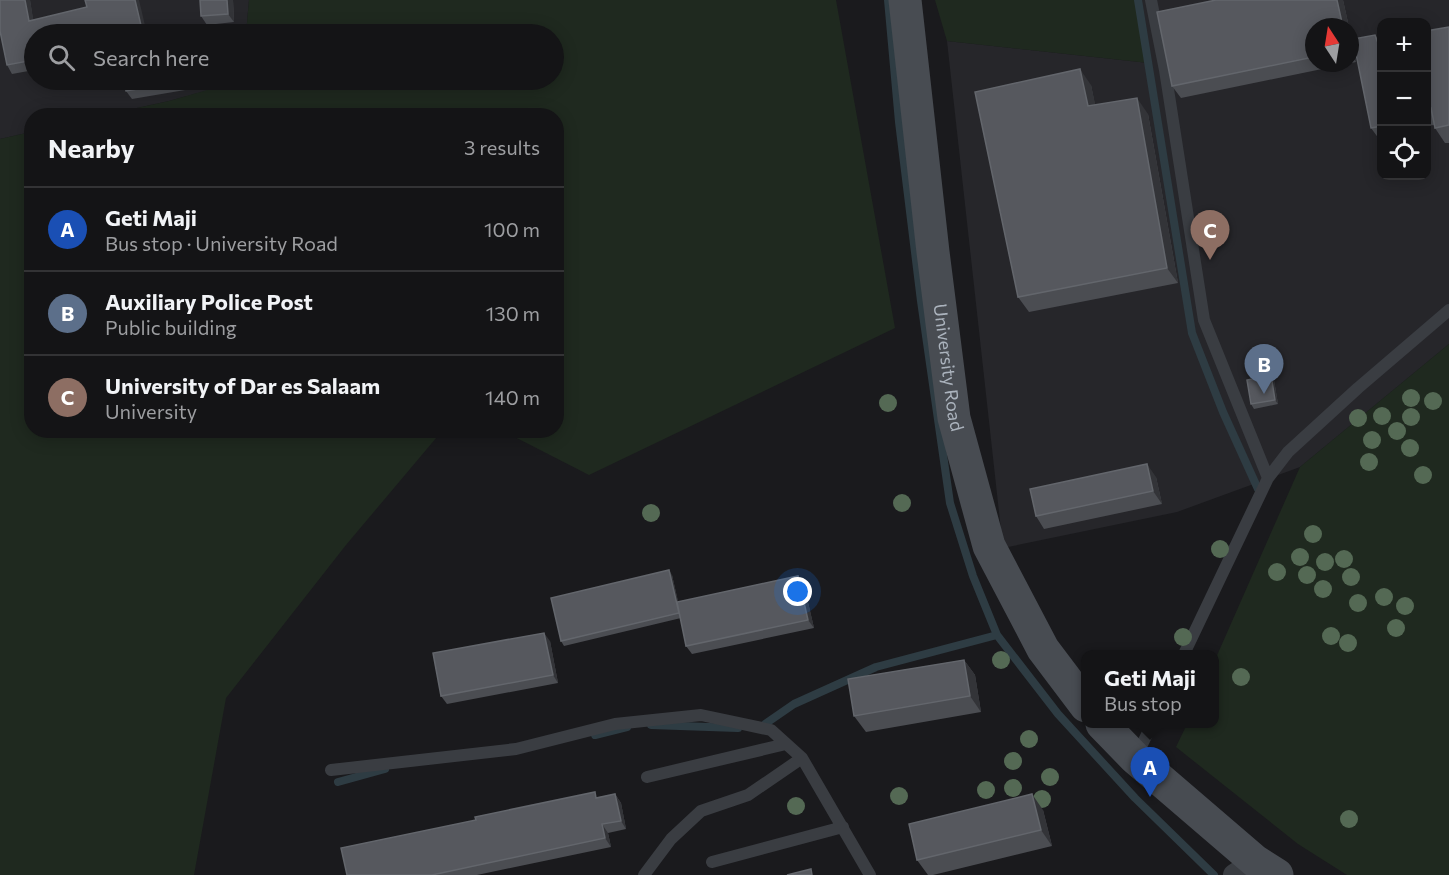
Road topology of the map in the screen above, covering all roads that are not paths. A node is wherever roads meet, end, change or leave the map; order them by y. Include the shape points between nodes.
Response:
1 (905, 0) edge
2 (1151, 0) edge
3 (1449, 310) edge
4 (1268, 478) junction
5 (1186, 650) edge
6 (1081, 699) edge
7 (1107, 728) edge
8 (1150, 728) edge
9 (786, 744) junction
10 (802, 758) junction
11 (1135, 758) junction
12 (331, 770) dead end
13 (647, 777) dead end
14 (843, 827) junction
15 (712, 862) dead end
16 (1255, 870) edge
17 (644, 875) edge
18 (870, 875) edge

1 - 6 street, University Road via 954,418 989,546 1043,650
2 - 4 lane via 1204,320
3 - 4 lane via 1297,444
4 - 5 lane
7 - 11 street
8 - 11 lane
9 - 10 lane
9 - 12 lane via 771,730 701,715 615,724 516,749
9 - 13 lane
10 - 14 lane
10 - 17 lane via 748,795 701,811 671,839
11 - 16 street
14 - 15 lane
14 - 18 lane

